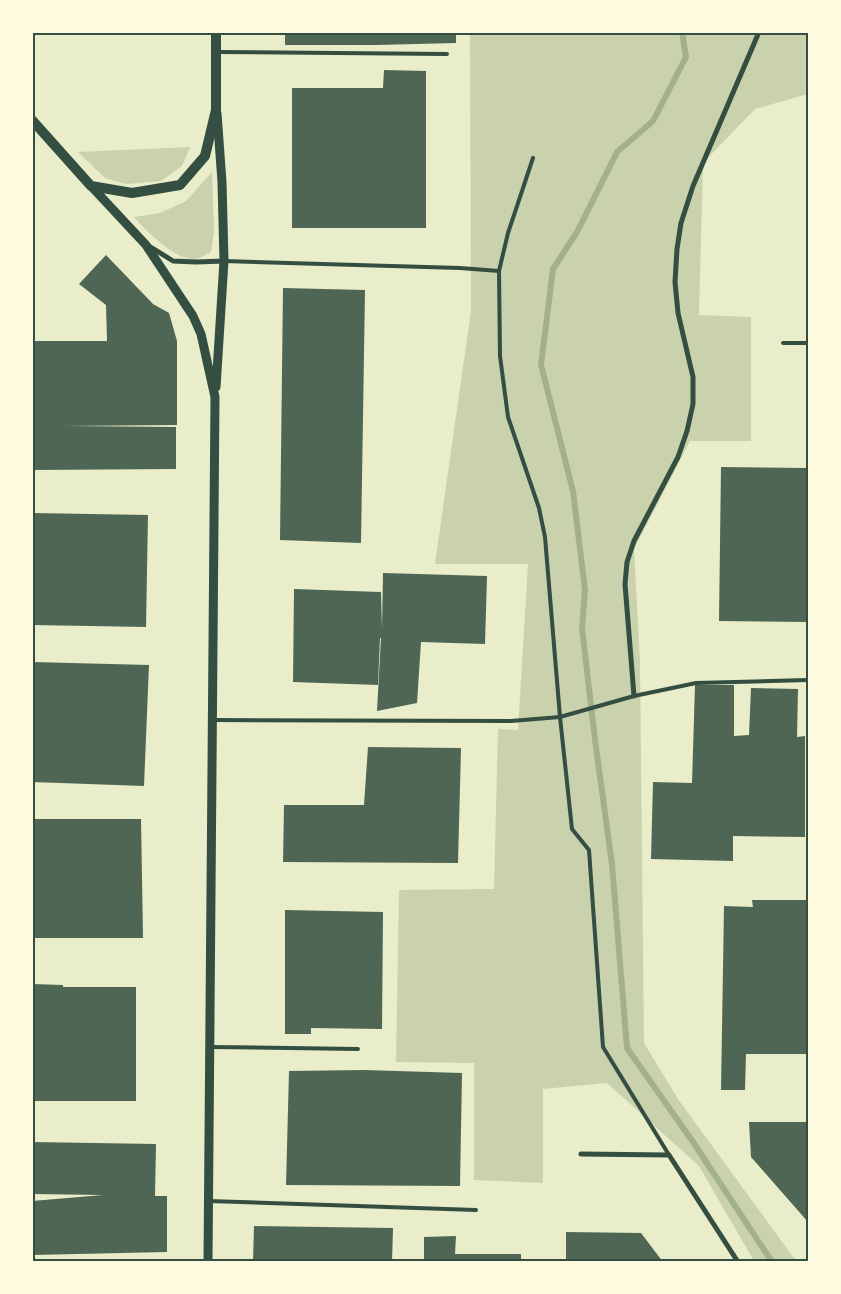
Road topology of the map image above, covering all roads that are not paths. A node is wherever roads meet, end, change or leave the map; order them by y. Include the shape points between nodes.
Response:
1 (216, 32) edge
2 (759, 32) edge
3 (216, 52) junction
4 (447, 54) dead end
5 (216, 110) junction
6 (32, 120) edge
7 (533, 158) dead end
8 (91, 186) junction
9 (146, 245) junction
10 (224, 261) junction
11 (499, 271) junction
12 (783, 343) dead end
13 (808, 343) edge
14 (215, 397) junction
15 (808, 680) edge
16 (634, 696) junction
17 (560, 717) junction
18 (212, 720) junction
19 (210, 1047) junction
20 (358, 1049) dead end
21 (581, 1154) dead end
22 (669, 1156) junction
23 (208, 1201) junction
24 (476, 1210) dead end
25 (208, 1262) edge
26 (738, 1262) edge

1 - 3 main road
2 - 16 street via 693,186 681,223 675,282 678,313 693,377 693,404 688,431 678,457 634,541 627,562 625,584
3 - 4 lane
3 - 5 main road
5 - 8 main road via 205,156 180,185 132,193
5 - 10 street
6 - 8 main road
7 - 11 lane
8 - 9 street
9 - 10 street via 174,261
9 - 14 street via 193,316 201,334
10 - 11 lane
10 - 14 street
11 - 17 lane via 503,388 508,417 539,508 545,536
12 - 13 lane
14 - 18 street
15 - 16 lane via 696,683
16 - 17 lane
17 - 18 lane via 511,721
17 - 22 lane via 572,829 589,850 603,1047
18 - 19 street
19 - 20 lane
19 - 23 street
21 - 22 street
22 - 26 street
23 - 24 lane
23 - 25 street

